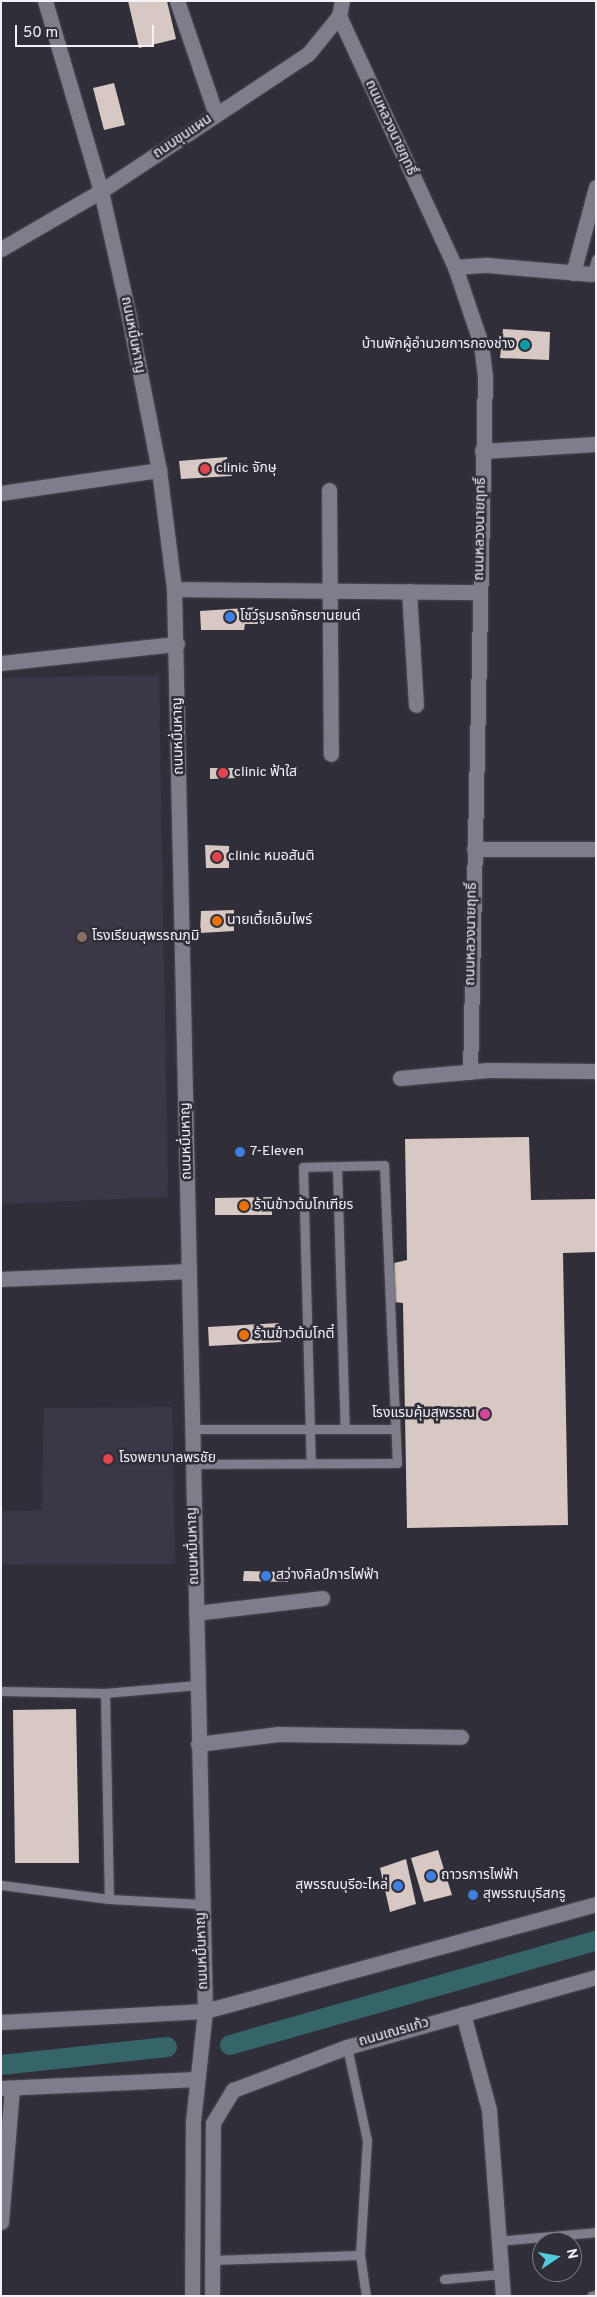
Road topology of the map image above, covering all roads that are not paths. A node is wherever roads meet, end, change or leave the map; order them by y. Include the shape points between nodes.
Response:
1 (45, 1) edge
2 (177, 1) edge
3 (342, 1) edge
4 (339, 16) junction
5 (216, 115) junction
6 (596, 187) edge
7 (101, 191) junction
8 (1, 249) edge
9 (596, 259) edge
10 (455, 267) junction
11 (573, 273) junction
12 (594, 274) edge
13 (596, 444) edge
14 (482, 451) junction
15 (159, 470) junction
16 (328, 490) dead end
17 (1, 493) edge
18 (174, 589) junction
19 (409, 591) junction
20 (328, 592) junction
21 (479, 592) junction
22 (177, 644) junction
23 (1, 662) edge
24 (416, 705) dead end
25 (331, 754) dead end
26 (474, 849) junction
27 (596, 849) edge
28 (470, 1072) junction
29 (596, 1072) edge
30 (400, 1078) dead end
31 (337, 1166) junction
32 (189, 1271) junction
33 (1, 1279) edge
34 (192, 1429) junction
35 (345, 1429) junction
36 (395, 1429) junction
37 (310, 1430) junction
38 (310, 1462) junction
39 (192, 1464) junction
40 (322, 1598) dead end
41 (196, 1613) junction
42 (198, 1685) junction
43 (1, 1691) edge
44 (105, 1693) junction
45 (461, 1738) dead end
46 (198, 1744) junction
47 (1, 1885) edge
48 (109, 1899) junction
49 (201, 1904) junction
50 (596, 1904) edge
51 (596, 1977) edge
52 (205, 2011) junction
53 (463, 2014) junction
54 (1, 2022) edge
55 (347, 2047) junction
56 (196, 2080) junction
57 (7, 2088) edge
58 (1, 2222) edge
59 (596, 2232) edge
60 (496, 2241) junction
61 (360, 2255) junction
62 (212, 2260) junction
63 (501, 2274) junction
64 (444, 2280) dead end
65 (596, 2295) edge
66 (192, 2296) edge
67 (212, 2296) edge
68 (366, 2296) edge
69 (503, 2296) edge
70 (591, 2296) edge

1 - 7 street, ถนนหมื่นหาญ
2 - 5 street
3 - 4 street, ถนนขุนแผน
4 - 5 street, ถนนขุนแผน via 308,54
4 - 10 street, ถนนหลวงนายฤทธิ์
5 - 7 street, ถนนขุนแผน
6 - 11 street
7 - 8 street, ถนนขุนแผน
7 - 15 street, ถนนหมื่นหาญ
9 - 12 lane
10 - 11 street
10 - 14 street, ถนนหลวงนายฤทธิ์ via 481,344 485,376
11 - 12 street
13 - 14 street
14 - 21 street, ถนนหลวงนายฤทธิ์
15 - 17 street
15 - 18 street, ถนนหมื่นหาญ
16 - 20 street
18 - 20 street
18 - 22 street, ถนนหมื่นหาญ
19 - 20 street
19 - 21 street
19 - 24 street
20 - 25 street
21 - 26 street, ถนนหลวงนายฤทธิ์
22 - 23 street
22 - 32 street, ถนนหมื่นหาญ
26 - 27 street
26 - 28 street, ถนนหลวงนายฤทธิ์
28 - 29 street
28 - 30 street
31 - 35 lane
31 - 36 lane via 384,1165
31 - 37 lane via 303,1167
32 - 33 street
32 - 34 street, ถนนหมื่นหาญ
34 - 37 lane
34 - 39 street, ถนนหมื่นหาญ
35 - 36 lane
35 - 37 lane
36 - 38 lane via 396,1463
37 - 38 lane
38 - 39 lane
39 - 41 street, ถนนหมื่นหาญ
40 - 41 street
41 - 42 street, ถนนหมื่นหาญ
42 - 44 lane
42 - 46 street, ถนนหมื่นหาญ
43 - 44 lane
44 - 48 lane
45 - 46 street via 278,1734
46 - 49 street, ถนนหมื่นหาญ
47 - 48 lane
48 - 49 lane
49 - 52 street, ถนนหมื่นหาญ
50 - 52 street
51 - 53 street, ถนนเณรแก้ว
52 - 54 street
52 - 56 street, ถนนหมื่นหาญ
53 - 55 street, ถนนเณรแก้ว
53 - 60 street via 489,2110
55 - 61 lane via 367,2140
55 - 62 street, ถนนเณรแก้ว via 233,2090 213,2123
56 - 57 street
56 - 66 street, ถนนหมื่นหาญ
57 - 58 street
59 - 60 lane
60 - 63 street
61 - 62 lane
61 - 68 lane
62 - 67 street
63 - 64 lane
63 - 69 street
65 - 70 lane

